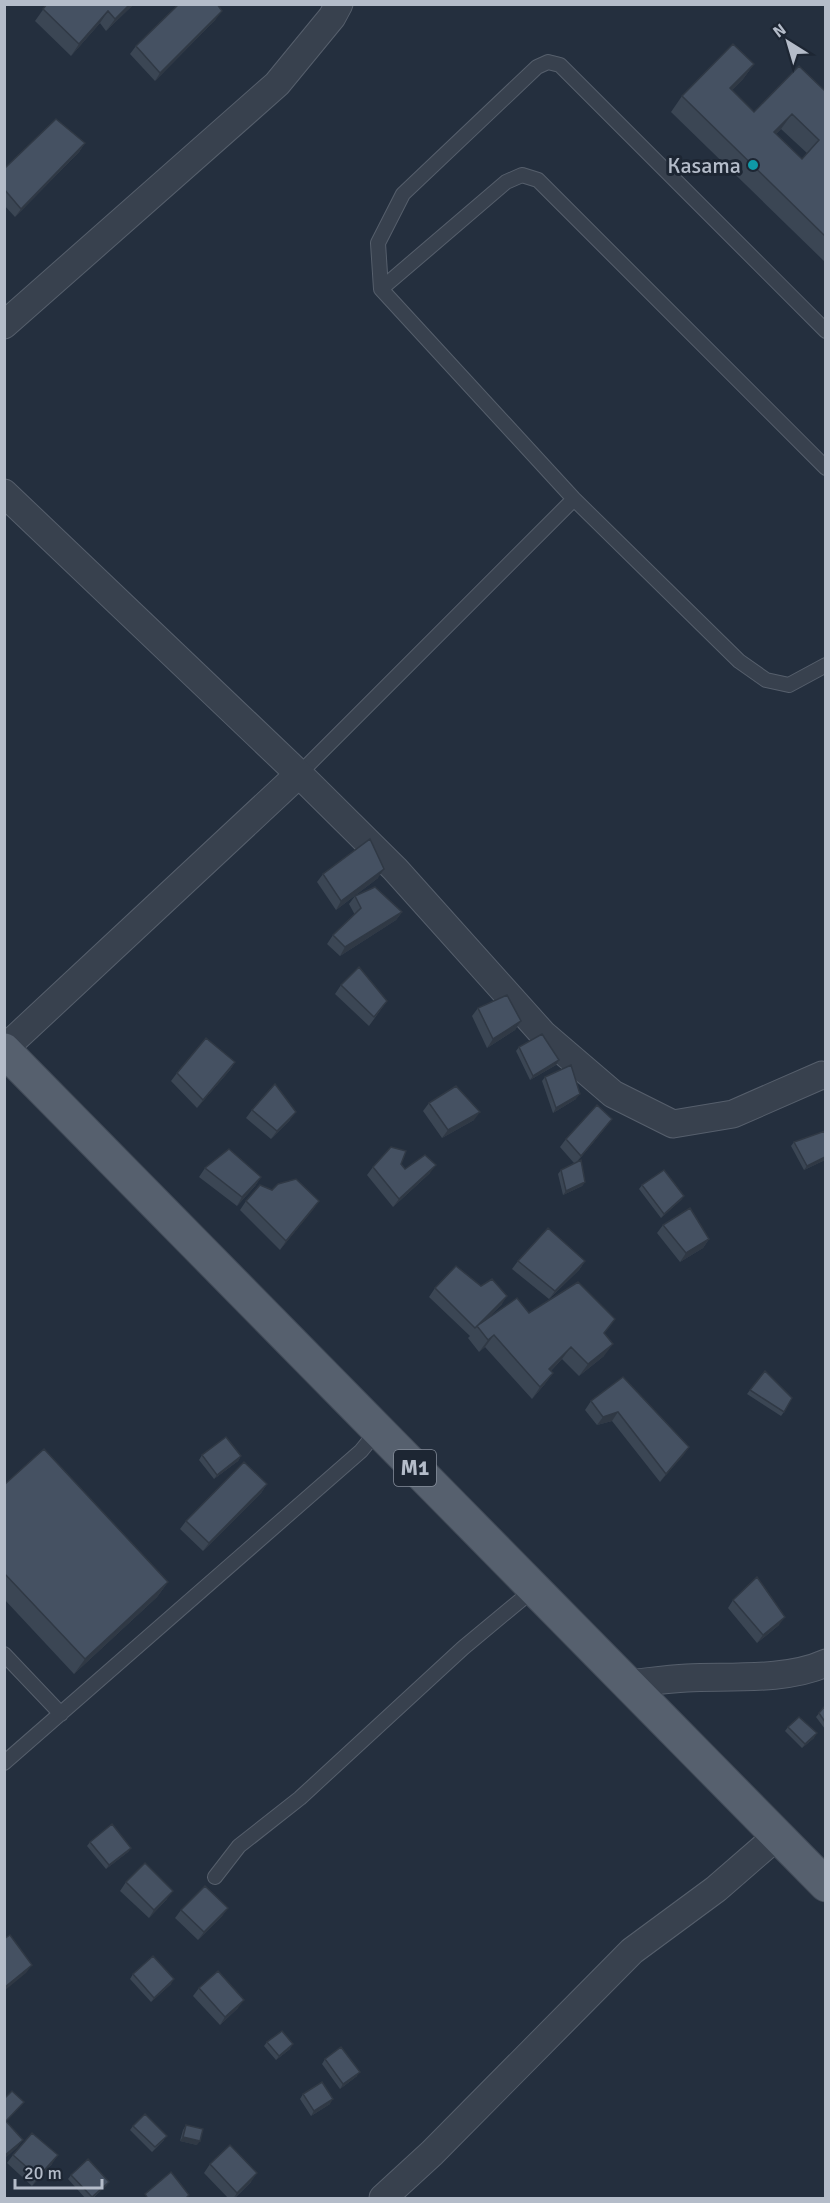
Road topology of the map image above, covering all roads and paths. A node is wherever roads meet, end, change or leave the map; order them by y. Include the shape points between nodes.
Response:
1 (339, 4) edge
2 (381, 289) junction
3 (4, 326) edge
4 (825, 331) edge
5 (825, 468) edge
6 (4, 493) edge
7 (574, 499) junction
8 (825, 665) edge
9 (299, 774) junction
10 (4, 1049) edge
11 (824, 1074) edge
12 (378, 1430) junction
13 (534, 1589) junction
14 (4, 1654) edge
15 (825, 1663) edge
16 (627, 1684) junction
17 (60, 1714) junction
18 (4, 1763) edge
19 (777, 1836) junction
20 (215, 1877) dead end
21 (825, 1885) edge
22 (383, 2199) edge

1 - 3 street via 278,84
2 - 4 lane via 378,243 403,194 548,62 560,65
2 - 5 lane via 506,182 522,175 538,180
2 - 7 lane
6 - 9 street
7 - 8 lane via 739,661 766,680 789,685
7 - 9 lane
9 - 10 street
9 - 11 street via 395,869 543,1034 613,1094 673,1124 733,1114
10 - 12 main road, M1
12 - 13 main road, M1
12 - 17 lane via 361,1451
13 - 16 main road, M1
13 - 20 lane via 463,1648 300,1798 239,1846
14 - 17 lane
15 - 16 street via 766,1676
16 - 19 main road, M1
17 - 18 lane
19 - 21 main road, M1
19 - 22 street via 716,1889 632,1951

